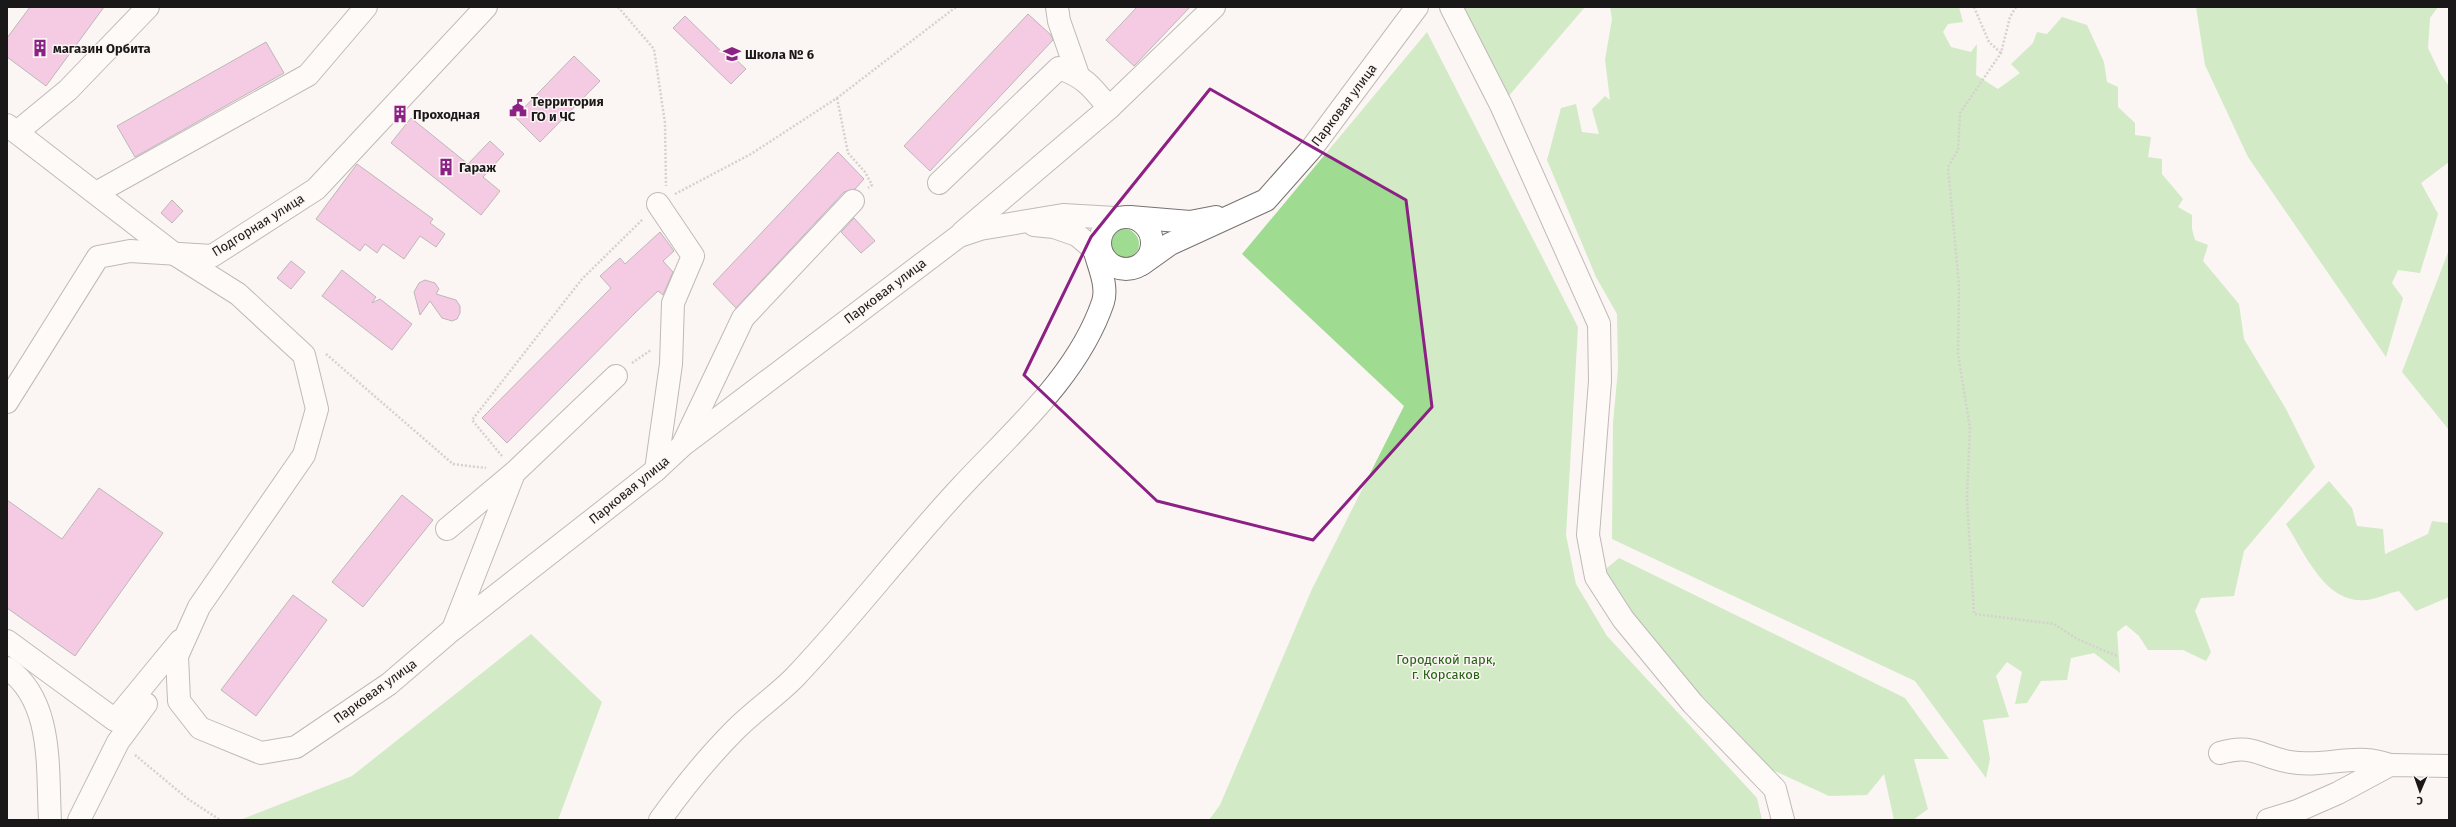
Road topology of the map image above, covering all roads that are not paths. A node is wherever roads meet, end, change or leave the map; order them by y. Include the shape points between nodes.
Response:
1 (148, 7) edge
2 (366, 7) edge
3 (486, 7) edge
4 (1057, 7) edge
5 (1214, 7) edge
6 (1417, 7) edge
7 (1451, 7) edge
8 (1078, 75) junction
9 (1109, 108) junction
10 (12, 128) edge
11 (939, 183) dead end
12 (96, 194) junction
13 (662, 198) road end
14 (1266, 200) junction
15 (853, 201) road end
16 (1123, 218) junction
17 (999, 226) junction
18 (959, 236) junction
19 (173, 253) junction
20 (1098, 254) junction
21 (1142, 264) junction
22 (616, 376) dead end
23 (7, 402) edge
24 (683, 445) junction
25 (656, 470) junction
26 (515, 472) junction
27 (447, 529) dead end
28 (452, 630) junction
29 (188, 633) junction
30 (7, 641) edge
31 (177, 656) junction
32 (7, 668) edge
33 (2220, 753) dead end
34 (2390, 765) junction
35 (2449, 766) edge
36 (50, 820) edge
37 (79, 820) edge
38 (660, 820) edge
39 (1783, 820) edge
40 (2268, 820) edge

1 - 10 street via 68,90
2 - 12 street via 308,75
3 - 19 street, Подгорная улица via 316,189 212,256
4 - 8 street via 1059,21
5 - 9 street
6 - 14 street, Парковая улица via 1312,148
7 - 39 street via 1501,105 1599,324 1600,381 1588,535 1596,577 1623,619 1693,704 1775,789
8 - 9 street
8 - 11 street via 1059,68
9 - 18 street
10 - 12 street
12 - 19 street
13 - 25 street via 693,256 673,303 671,364
14 - 16 street, Парковая улица via 1190,222
14 - 21 street, Парковая улица via 1170,244
15 - 24 street via 742,318
16 - 17 street, Парковая улица via 1063,215
16 - 20 street via 1104,229
16 - 21 street via 1141,222 1149,231 1152,242 1149,254
17 - 18 street, Парковая улица
17 - 20 street, Парковая улица via 1054,227 1077,235
18 - 24 street, Парковая улица
19 - 23 street, Подгорная улица via 130,251 98,257
19 - 29 street via 238,294 304,355 317,409 304,455 199,607
20 - 21 street via 1118,268 1129,269
20 - 38 street via 1103,276 1104,300 1089,333 1061,380 953,496 838,630 792,679 736,728 685,786
22 - 26 street
24 - 25 street, Парковая улица
25 - 28 street, Парковая улица
26 - 27 street
26 - 28 street
28 - 31 street, Парковая улица via 389,684 296,747 261,753 200,728 179,701
29 - 30 street via 114,720
29 - 31 street
31 - 37 street via 118,742
32 - 36 street via 20,678 40,712 46,746
33 - 34 street via 2235,748 2258,751 2292,763 2367,760
34 - 35 street
34 - 40 street via 2331,796

